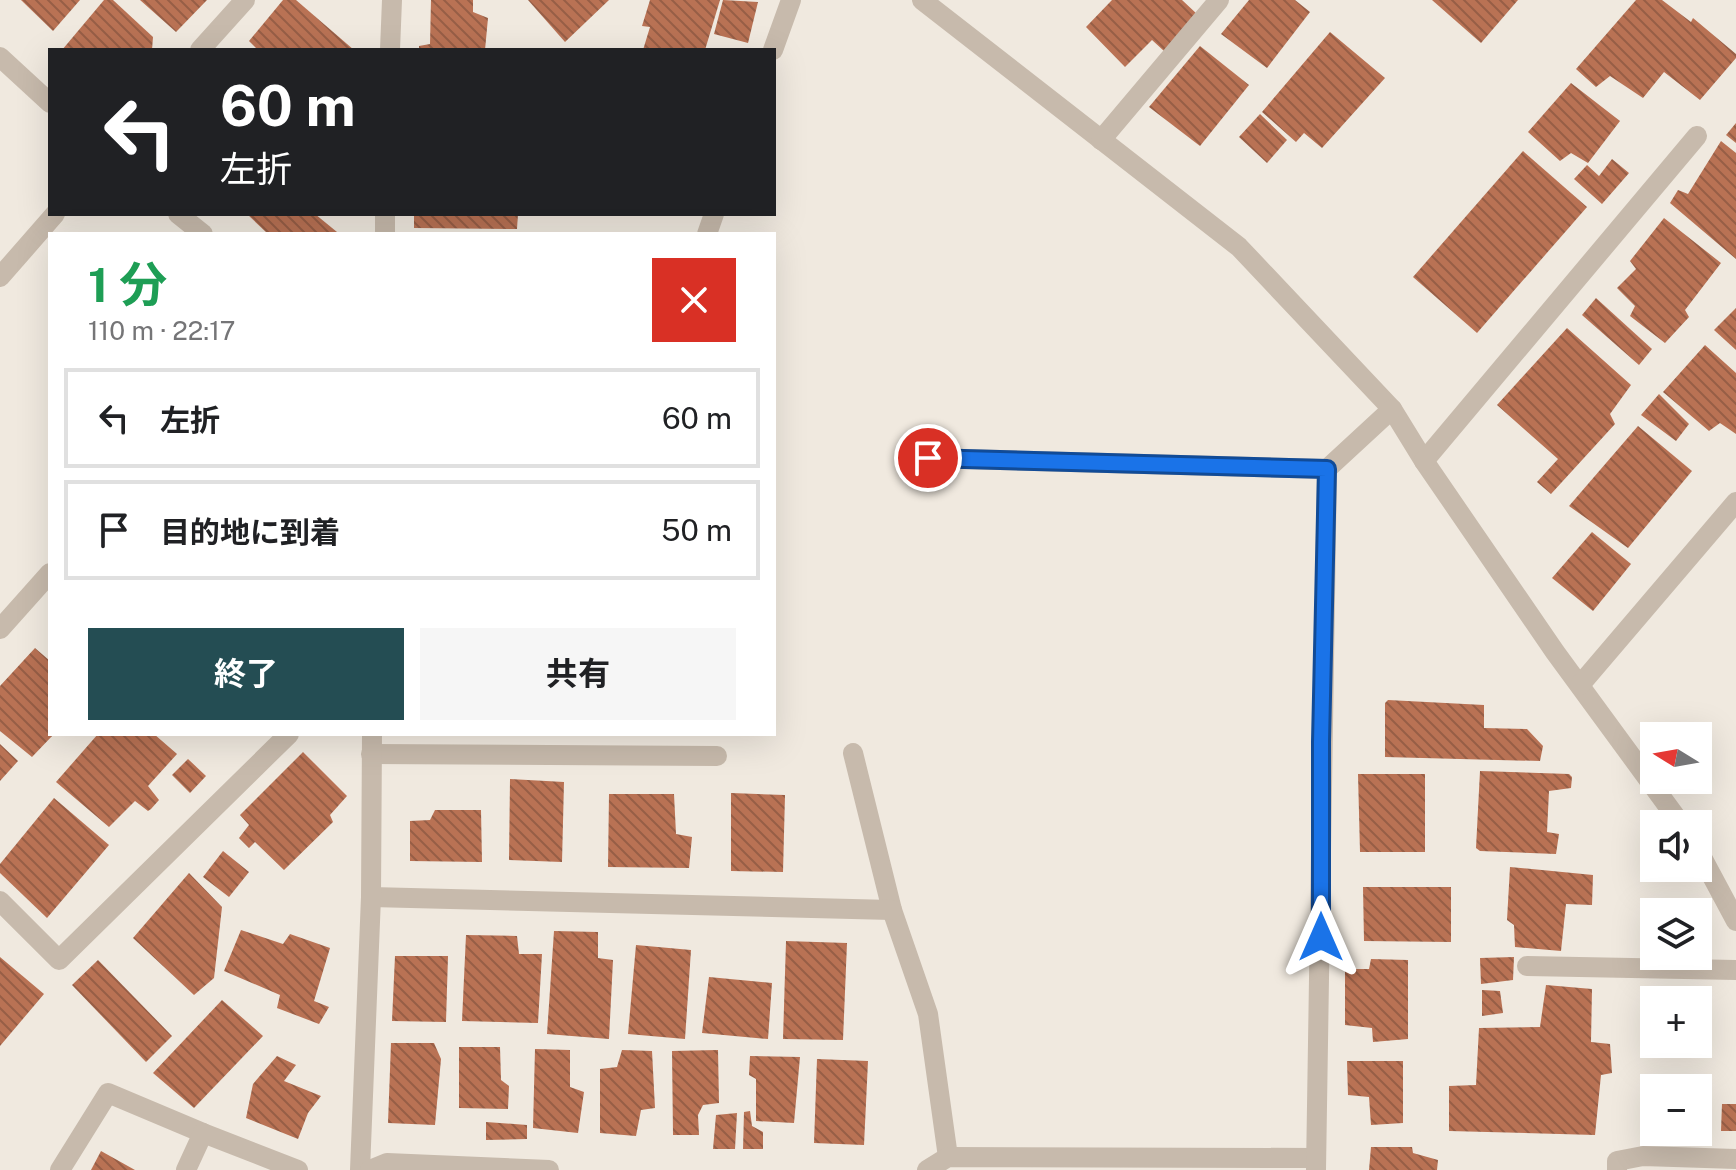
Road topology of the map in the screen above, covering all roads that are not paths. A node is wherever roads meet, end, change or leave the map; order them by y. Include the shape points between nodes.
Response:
1 (245, 0) edge
2 (392, 0) edge
3 (791, 0) edge
4 (922, 0) edge
5 (1219, 0) edge
6 (202, 48) edge
7 (390, 48) edge
8 (774, 48) edge
9 (0, 57) edge
10 (48, 101) edge
11 (1697, 136) dead end
12 (1101, 140) junction
13 (53, 216) edge
14 (180, 216) edge
15 (200, 232) edge
16 (0, 277) edge
17 (1392, 409) junction
18 (928, 458) dead end
19 (1424, 461) junction
20 (1327, 469) junction
21 (1736, 502) edge
22 (48, 575) edge
23 (0, 629) edge
24 (1580, 685) junction
25 (287, 736) edge
26 (372, 744) edge
27 (853, 753) dead end
28 (717, 756) dead end
29 (1671, 810) edge
30 (1712, 876) edge
31 (371, 897) junction
32 (0, 901) edge
33 (892, 910) junction
34 (1736, 921) edge
35 (1527, 966) dead end
36 (1736, 970) edge
37 (203, 1133) junction
38 (948, 1157) junction
39 (1736, 1159) edge
40 (1316, 1164) edge
41 (60, 1170) edge
42 (186, 1170) edge
43 (298, 1170) edge
44 (360, 1170) edge
45 (370, 1170) edge
46 (549, 1170) edge
47 (927, 1170) edge
48 (1617, 1170) edge

1 - 6 street
2 - 7 street
3 - 8 street
4 - 12 street
5 - 12 street
9 - 10 street
11 - 19 street
12 - 17 street via 1239,247
13 - 16 street
14 - 15 street
17 - 19 street
17 - 20 street
18 - 20 street
19 - 24 street
20 - 40 street
21 - 24 street
22 - 23 street
24 - 29 street
25 - 32 street via 59,960
26 - 28 street
26 - 31 street
27 - 33 street
30 - 34 street
31 - 33 street
31 - 44 street
33 - 38 street via 928,1014
35 - 36 street
37 - 41 street via 108,1093
37 - 42 street
37 - 43 street
38 - 40 street
38 - 47 street
39 - 48 street via 1643,1156 1617,1161
45 - 46 street via 387,1163

